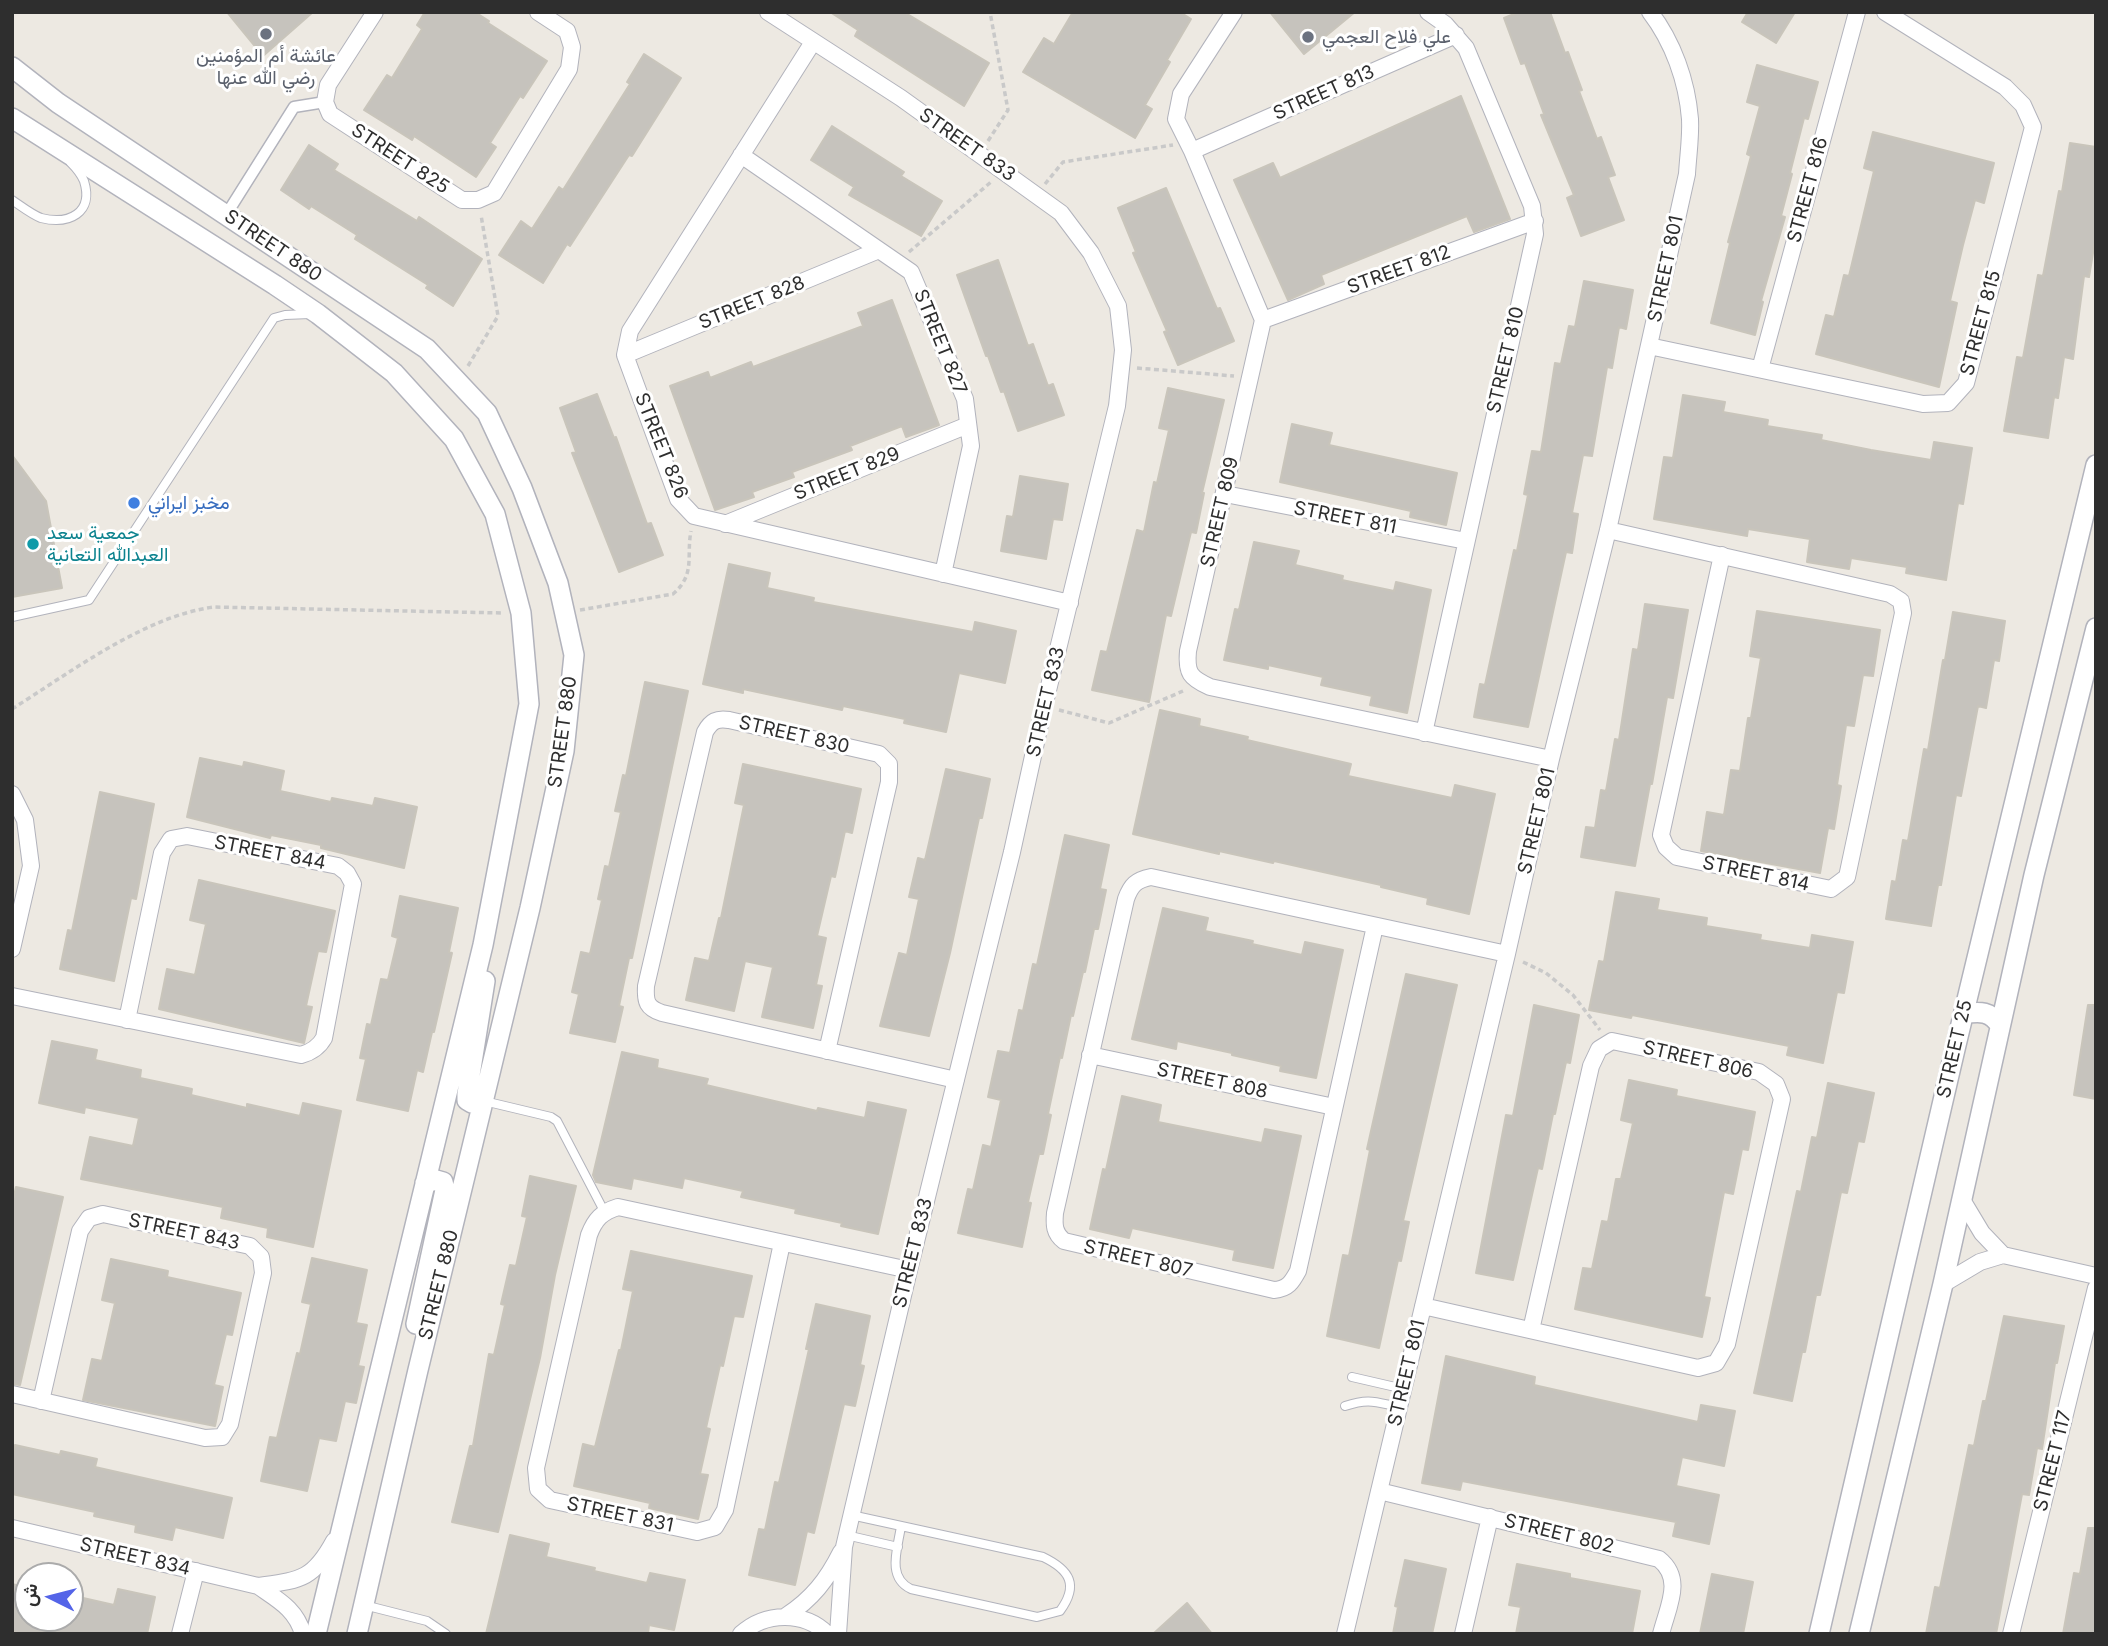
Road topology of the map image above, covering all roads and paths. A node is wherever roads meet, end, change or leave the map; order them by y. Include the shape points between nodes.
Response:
1 (375, 12) edge
2 (538, 12) edge
3 (768, 12) edge
4 (990, 12) edge
5 (1234, 12) edge
6 (1428, 12) edge
7 (1650, 12) edge
8 (1857, 12) edge
9 (1885, 12) edge
10 (1456, 35) junction
11 (813, 42) junction
12 (12, 67) edge
13 (325, 102) junction
14 (12, 118) edge
15 (1190, 147) junction
16 (61, 149) junction
17 (741, 155) junction
18 (979, 155) junction
19 (1003, 172) junction
20 (1037, 195) junction
21 (12, 200) edge
22 (478, 200) junction
23 (226, 215) junction
24 (1535, 220) junction
25 (879, 250) junction
26 (897, 262) junction
27 (318, 314) junction
28 (1263, 320) junction
29 (1649, 346) junction
30 (625, 355) junction
31 (1121, 366) junction
32 (1760, 369) junction
33 (1251, 377) junction
34 (458, 382) junction
35 (968, 425) junction
36 (2096, 465) edge
37 (1225, 494) junction
38 (694, 516) junction
39 (725, 524) junction
40 (1608, 530) junction
41 (1466, 541) junction
42 (1722, 555) junction
43 (943, 573) junction
44 (1070, 603) junction
45 (521, 613) junction
46 (565, 613) junction
47 (12, 617) edge
48 (2096, 628) edge
49 (1201, 683) junction
50 (1045, 707) junction
51 (12, 709) edge
52 (1424, 733) junction
53 (1551, 759) junction
54 (12, 794) edge
55 (1375, 926) junction
56 (483, 945) junction
57 (12, 948) edge
58 (1507, 954) junction
59 (12, 996) edge
60 (1964, 1014) junction
61 (127, 1020) junction
62 (2000, 1026) junction
63 (1612, 1041) junction
64 (827, 1051) junction
65 (1090, 1055) junction
66 (956, 1080) junction
67 (484, 1101) junction
68 (1334, 1107) junction
69 (425, 1183) junction
70 (1961, 1198) junction
71 (604, 1212) junction
72 (782, 1243) junction
73 (2003, 1255) junction
74 (908, 1270) junction
75 (2096, 1276) edge
76 (1943, 1284) junction
77 (2096, 1287) edge
78 (1423, 1306) junction
79 (1531, 1331) junction
80 (418, 1370) junction
81 (1352, 1377) dead end
82 (1404, 1388) junction
83 (12, 1394) edge
84 (41, 1401) junction
85 (1345, 1406) dead end
86 (1399, 1407) junction
87 (1379, 1491) junction
88 (851, 1516) junction
89 (1490, 1517) junction
90 (901, 1526) junction
91 (12, 1528) edge
92 (341, 1528) junction
93 (845, 1541) junction
94 (898, 1547) junction
95 (196, 1571) junction
96 (258, 1586) junction
97 (364, 1605) junction
98 (786, 1616) junction
99 (180, 1634) edge
100 (303, 1634) edge
101 (316, 1634) edge
102 (357, 1634) edge
103 (446, 1634) edge
104 (741, 1634) edge
105 (827, 1634) edge
106 (838, 1634) edge
107 (1345, 1634) edge
108 (1462, 1634) edge
109 (1661, 1634) edge
110 (1819, 1634) edge
111 (1859, 1634) edge
112 (2011, 1634) edge

1 - 13 street via 328,85
2 - 22 street via 567,31 572,47 569,69 494,193
3 - 11 street, STREET 833
4 - 18 path via 1007,110
5 - 15 street via 1181,94 1176,118
6 - 10 street, STREET 810
7 - 29 street, STREET 801 via 1665,31 1682,73 1690,119 1687,174
8 - 32 street, STREET 816
9 - 32 street, STREET 815 via 2005,87 2022,105 2033,127 1966,383 1948,402 1923,404
10 - 15 street, STREET 813
10 - 24 street, STREET 810 via 1466,48
11 - 17 street
11 - 18 street, STREET 833
12 - 23 street, STREET 880
13 - 22 street, STREET 825 via 330,114 462,200
13 - 23 street via 294,107
14 - 16 street, STREET 880
15 - 20 path via 1063,162
15 - 28 street
16 - 21 lane via 83,178 86,193 79,213 70,218 38,217
16 - 27 street, STREET 880
17 - 25 street, STREET 827
17 - 30 street via 630,331
18 - 19 street, STREET 833
19 - 20 street, STREET 833
19 - 26 path
20 - 31 street, STREET 833 via 1061,213 1091,253 1118,306
22 - 34 path via 498,316
23 - 34 street, STREET 880 via 427,349
24 - 28 street, STREET 812
24 - 41 street, STREET 810
25 - 26 street, STREET 827
25 - 30 street, STREET 828
26 - 35 street, STREET 827 via 911,272 965,399
27 - 45 street, STREET 880 via 394,373 454,439 495,514
27 - 47 lane via 274,318 89,600
28 - 33 street, STREET 809
29 - 32 street, STREET 815
29 - 40 street, STREET 801
30 - 38 street, STREET 826 via 678,499
31 - 33 path
31 - 44 street, STREET 833 via 1117,406
33 - 37 street, STREET 809
34 - 46 street, STREET 880 via 487,413 523,488
35 - 39 street, STREET 829
35 - 43 street, STREET 827 via 971,446
36 - 60 street, STREET 25
37 - 41 street, STREET 811
37 - 49 street, STREET 809 via 1188,651 1187,667
38 - 39 street, STREET 826
38 - 46 path via 690,568 684,585 673,594
39 - 43 street, STREET 826
40 - 42 street, STREET 814
40 - 53 street, STREET 801
41 - 52 street, STREET 810
42 - 42 street, STREET 814 via 1890,594 1901,601 1903,613 1847,877 1831,889 1677,857 1661,835
43 - 44 street, STREET 826
44 - 50 street, STREET 833
45 - 51 path via 189,610 138,632
45 - 56 street, STREET 880 via 528,704
46 - 67 street, STREET 880 via 574,654 564,751
48 - 62 street, STREET 25
49 - 50 path via 1110,723
49 - 52 street
50 - 66 street, STREET 833
52 - 53 street
53 - 58 street, STREET 801
54 - 57 street via 25,820 31,866
55 - 58 street, STREET 807
55 - 65 street, STREET 807 via 1151,877 1138,879 1126,899
55 - 68 street, STREET 807
56 - 67 street via 485,981 467,1100
56 - 69 street, STREET 880
58 - 63 path via 1546,973 1573,995
58 - 78 street, STREET 801
59 - 61 street, STREET 844
60 - 62 street via 1988,1013
60 - 110 street, STREET 25
61 - 61 street, STREET 844 via 301,1055 314,1049 324,1038 352,879 338,866 187,836 171,839 162,853
62 - 70 street, STREET 25
63 - 79 street via 1599,1049 1591,1066
63 - 79 street, STREET 806 via 1759,1072 1776,1084 1782,1099 1727,1344 1716,1363 1698,1368
64 - 64 street, STREET 830 via 662,1013 652,1010 645,998 705,732 715,720 879,754 889,764 889,782
64 - 66 street, STREET 830
65 - 68 street, STREET 808
65 - 68 street, STREET 807 via 1055,1213 1057,1236 1274,1290 1291,1284 1298,1270
66 - 74 street, STREET 833
67 - 71 lane via 557,1121
67 - 80 street, STREET 880
69 - 80 street via 443,1182 445,1189 415,1328
69 - 92 street, STREET 880
70 - 73 street via 1982,1233
70 - 76 street, STREET 25
71 - 72 street via 618,1207
71 - 72 street, STREET 831 via 589,1235 536,1468 538,1489 550,1500 697,1532 715,1527 725,1510
72 - 74 street
73 - 75 street
73 - 76 street via 1980,1262
74 - 88 street, STREET 833
76 - 111 street, STREET 25
77 - 112 street, STREET 117
78 - 79 street, STREET 806
78 - 82 street, STREET 801
80 - 97 street, STREET 880
81 - 82 lane
82 - 86 street, STREET 801
83 - 84 street, STREET 843
84 - 84 street, STREET 843 via 205,1438 222,1437 230,1424 263,1273 257,1251 103,1214 89,1218 80,1231
85 - 86 lane via 1370,1400
86 - 87 street, STREET 801
87 - 89 street, STREET 802
87 - 107 street, STREET 801
88 - 90 lane
88 - 93 street, STREET 833
89 - 108 street
89 - 109 street, STREET 802 via 1659,1559 1670,1568 1674,1582
90 - 94 lane
90 - 94 lane via 1043,1557 1069,1576 1068,1600 1060,1612 1037,1617 911,1589 902,1585 896,1573
91 - 95 street, STREET 834
92 - 96 street, STREET 834 via 321,1564 307,1575
92 - 101 street, STREET 880
93 - 94 lane
93 - 98 street, STREET 833 via 821,1586
93 - 106 street, STREET 833
95 - 96 street, STREET 834
95 - 99 street
96 - 100 street, STREET 834 via 290,1608
97 - 102 street, STREET 880
97 - 103 lane via 427,1621
98 - 104 street via 757,1623
98 - 105 street via 807,1620

